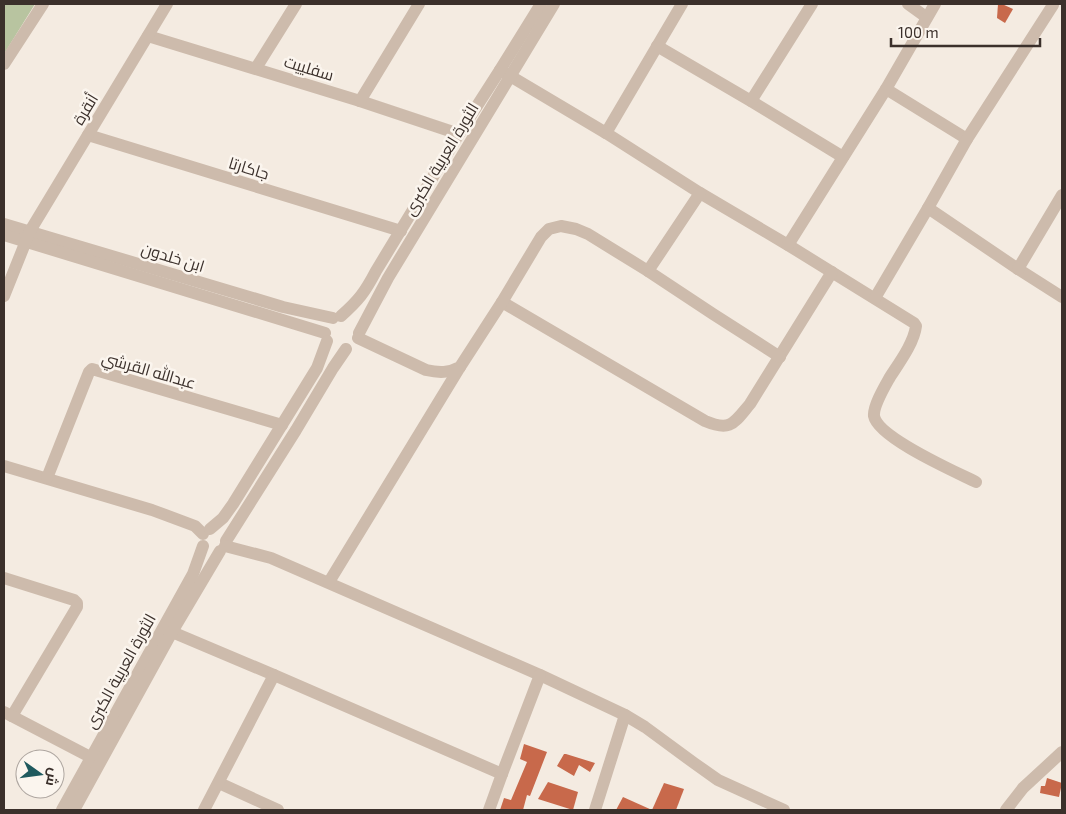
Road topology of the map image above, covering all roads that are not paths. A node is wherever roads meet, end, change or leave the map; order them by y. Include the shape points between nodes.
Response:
1 (43, 4) edge
2 (167, 4) edge
3 (296, 4) edge
4 (419, 4) edge
5 (541, 4) edge
6 (554, 4) edge
7 (682, 4) edge
8 (812, 4) edge
9 (908, 4) edge
10 (935, 4) edge
11 (1053, 4) edge
12 (1062, 16) edge
13 (926, 17) junction
14 (148, 36) junction
15 (657, 46) junction
16 (4, 64) edge
17 (256, 68) junction
18 (505, 74) junction
19 (886, 88) junction
20 (360, 101) junction
21 (751, 101) junction
22 (606, 133) junction
23 (459, 134) junction
24 (88, 135) junction
25 (967, 139) junction
26 (843, 157) junction
27 (700, 193) junction
28 (1062, 195) edge
29 (928, 208) junction
30 (4, 224) edge
31 (401, 232) junction
32 (4, 235) edge
33 (29, 237) junction
34 (788, 245) junction
35 (1018, 269) junction
36 (376, 271) junction
37 (648, 271) junction
38 (832, 272) junction
39 (388, 278) junction
40 (4, 296) edge
41 (1062, 297) edge
42 (875, 298) junction
43 (502, 302) junction
44 (337, 317) junction
45 (358, 335) junction
46 (326, 337) junction
47 (346, 349) junction
48 (780, 357) junction
49 (460, 367) junction
50 (282, 426) junction
51 (4, 466) edge
52 (47, 478) junction
53 (976, 482) dead end
54 (205, 536) junction
55 (224, 546) junction
56 (4, 578) edge
57 (329, 582) junction
58 (172, 632) junction
59 (274, 674) junction
60 (540, 674) junction
61 (8, 714) edge
62 (625, 715) junction
63 (1062, 753) edge
64 (95, 760) junction
65 (502, 774) junction
66 (219, 783) junction
67 (62, 810) edge
68 (74, 810) edge
69 (204, 810) edge
70 (278, 810) edge
71 (489, 810) edge
72 (595, 810) edge
73 (784, 810) edge
74 (1006, 810) edge

1 - 16 street
2 - 14 street, أنقرة
3 - 17 street
4 - 20 street
5 - 18 street, الثورة العربية الكبرى
6 - 18 street, الثورة العربية الكبرى
7 - 15 street
8 - 21 street
9 - 13 street
10 - 13 street
11 - 12 street
11 - 25 street
13 - 19 street
14 - 17 street, سفلييت
14 - 24 street, أنقرة
15 - 21 street
15 - 22 street
17 - 20 street, سفلييت
18 - 22 street
18 - 23 street, الثورة العربية الكبرى
18 - 39 street, الثورة العربية الكبرى
19 - 25 street
19 - 26 street
20 - 23 street, سفلييت
21 - 26 street
22 - 27 street
23 - 31 street, الثورة العربية الكبرى
24 - 31 street, جاكارتا
24 - 33 street, أنقرة
25 - 29 street
26 - 34 street
27 - 34 street
27 - 37 street
28 - 35 street
29 - 35 street
29 - 42 street
30 - 33 street, ابن خلدون
31 - 36 street, الثورة العربية الكبرى
32 - 33 street, ابن خلدون
33 - 40 street, أنقرة
33 - 44 street, ابن خلدون via 282,307
33 - 46 street, ابن خلدون
34 - 38 street
35 - 41 street
36 - 39 street
36 - 44 street, الثورة العربية الكبرى via 366,291
37 - 43 street via 588,234 562,226 550,228 541,237
37 - 48 street
38 - 42 street
38 - 48 street
39 - 45 street, الثورة العربية الكبرى
42 - 53 street via 916,326 877,403 874,414 878,425 912,449
43 - 48 street via 716,426 736,421
43 - 49 street
44 - 45 street via 346,316 355,322
44 - 46 street via 327,325
45 - 47 street via 355,343
45 - 49 street via 426,370 446,372
46 - 47 street via 330,346
46 - 50 street, الثورة العربية الكبرى via 317,368
47 - 55 street, الثورة العربية الكبرى
49 - 57 street
50 - 52 street, عبدالله القرشي via 92,369
50 - 54 street, الثورة العربية الكبرى via 233,504
51 - 52 street
52 - 54 street via 161,513 195,526
54 - 55 street via 218,529 224,534
54 - 55 street via 205,549 212,553
54 - 64 street, الثورة العربية الكبرى via 193,574 126,695
55 - 57 street via 272,558
55 - 58 street, الثورة العربية الكبرى
56 - 61 street via 77,603
57 - 60 street
58 - 59 street
58 - 64 street, الثورة العربية الكبرى
59 - 65 street
59 - 66 street
60 - 62 street
60 - 65 street
61 - 64 street
62 - 72 street
62 - 73 street via 718,780
63 - 74 street via 1023,788
64 - 67 street, الثورة العربية الكبرى
64 - 68 street, الثورة العربية الكبرى
65 - 71 street
66 - 69 street
66 - 70 street

